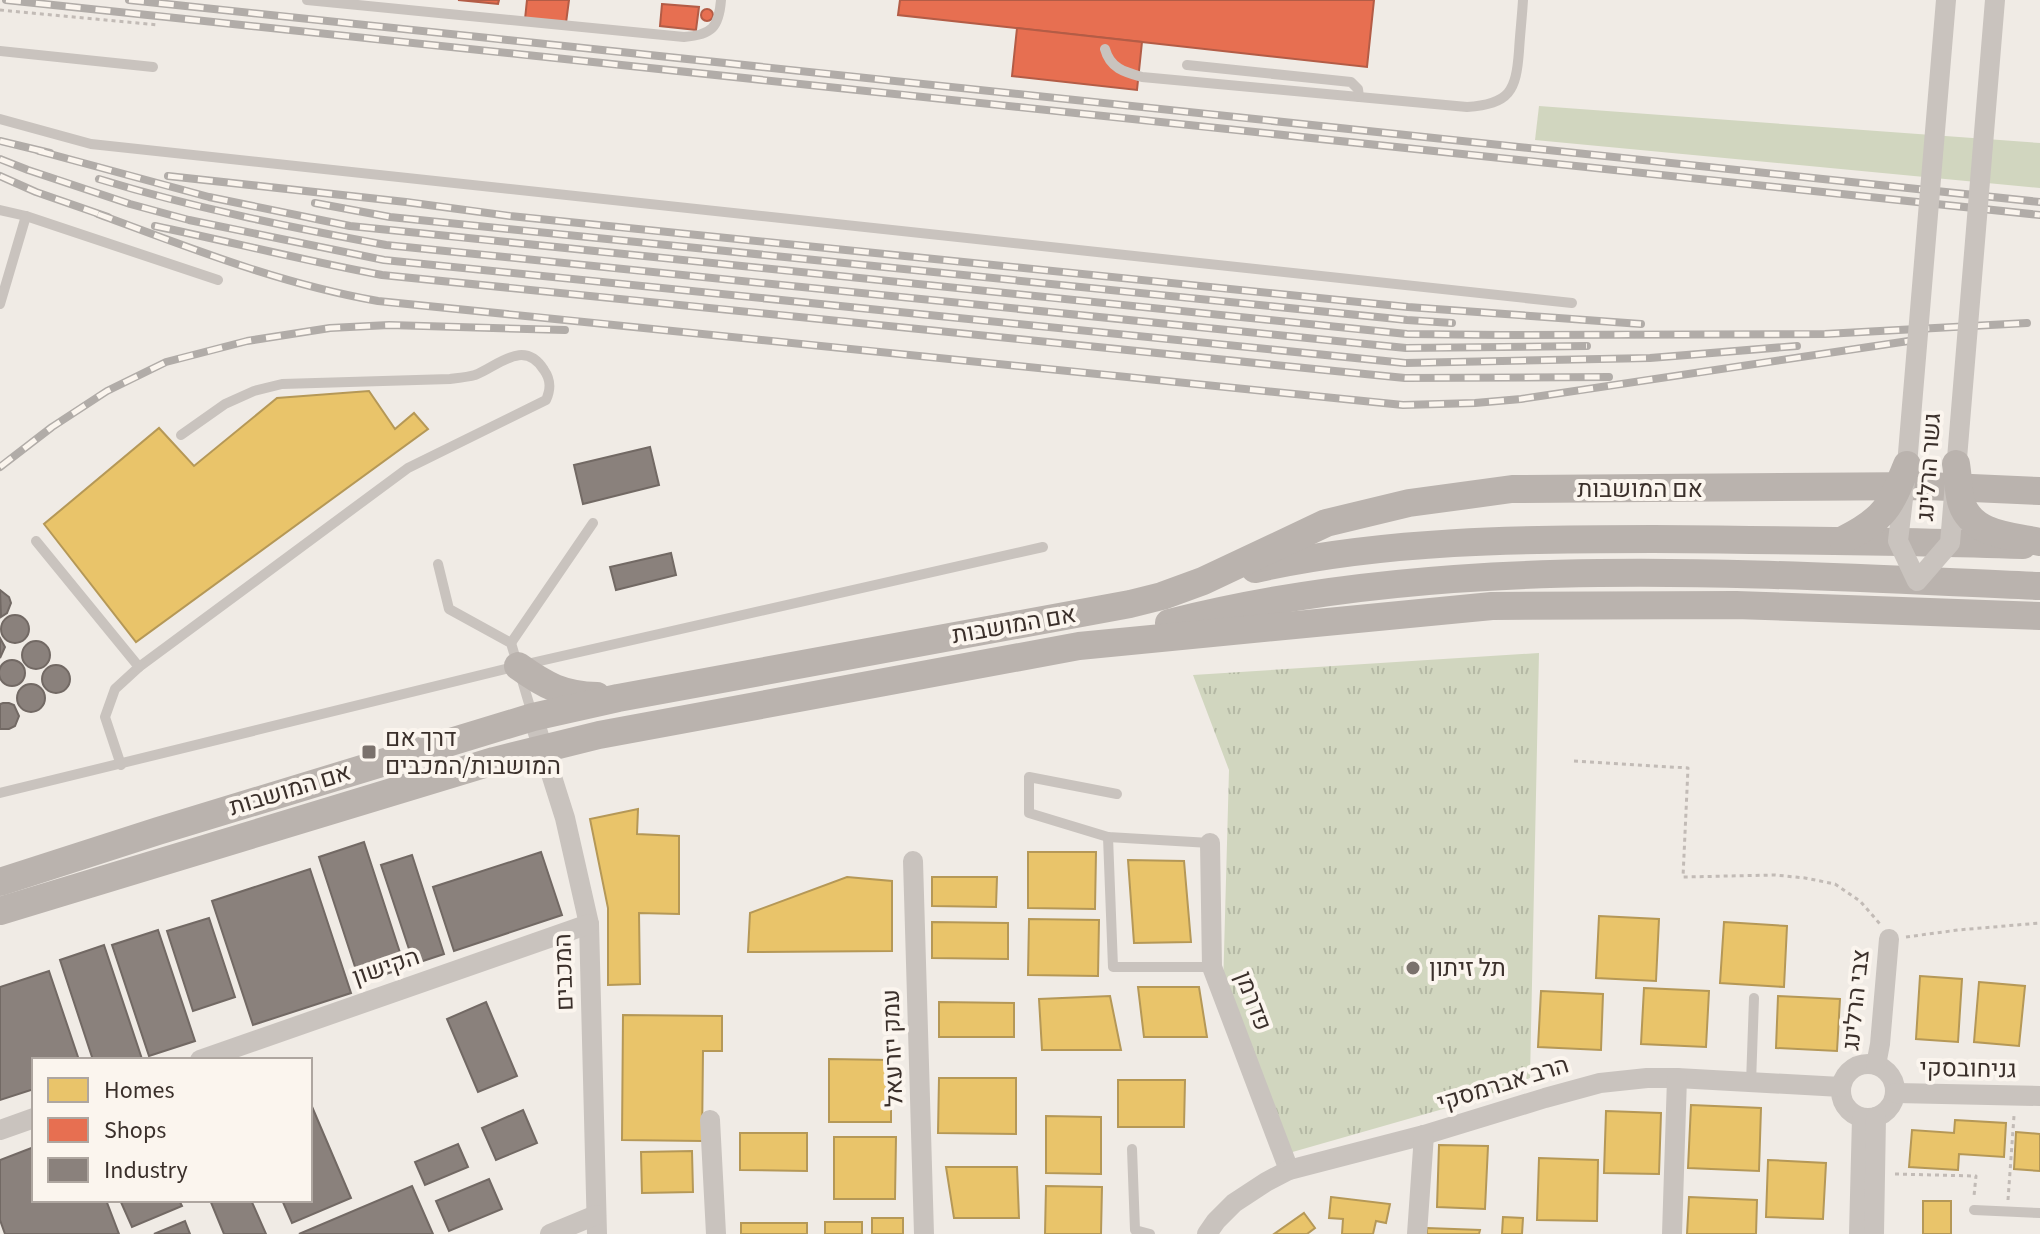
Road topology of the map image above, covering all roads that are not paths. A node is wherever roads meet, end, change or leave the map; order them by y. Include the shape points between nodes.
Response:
1 (307, 0) edge
2 (721, 0) edge
3 (1523, 0) edge
4 (1946, 0) edge
5 (1995, 0) edge
6 (1105, 49) dead end
7 (0, 51) edge
8 (1187, 65) dead end
9 (153, 67) dead end
10 (1359, 97) junction
11 (0, 119) edge
12 (0, 210) edge
13 (26, 216) junction
14 (218, 280) dead end
15 (1572, 303) dead end
16 (0, 304) edge
17 (181, 435) dead end
18 (1956, 464) junction
19 (1907, 465) junction
20 (2040, 491) edge
21 (593, 523) dead end
22 (1843, 540) junction
23 (36, 541) dead end
24 (1898, 541) junction
25 (1950, 543) junction
26 (2040, 544) edge
27 (1043, 547) dead end
28 (438, 564) dead end
29 (1203, 581) junction
30 (1917, 581) junction
31 (2040, 586) edge
32 (2040, 616) edge
33 (1079, 646) junction
34 (515, 655) junction
35 (139, 667) junction
36 (618, 698) junction
37 (533, 717) junction
38 (542, 748) junction
39 (121, 765) junction
40 (0, 793) edge
41 (1117, 794) dead end
42 (1108, 837) junction
43 (1210, 843) joint
44 (913, 861) dead end
45 (0, 882) edge
46 (0, 911) edge
47 (589, 924) junction
48 (1889, 939) road end
49 (1212, 967) junction
50 (1754, 998) dead end
51 (206, 1058) edge
52 (1876, 1065) junction
53 (1677, 1078) junction
54 (1751, 1083) junction
55 (1841, 1087) junction
56 (1896, 1093) junction
57 (2040, 1096) edge
58 (1869, 1118) junction
59 (32, 1119) edge
60 (710, 1120) dead end
61 (0, 1130) edge
62 (1424, 1135) junction
63 (1132, 1149) dead end
64 (1289, 1170) junction
65 (1974, 1210) road end
66 (2040, 1213) edge
67 (596, 1224) edge
68 (550, 1234) edge
69 (716, 1234) edge
70 (924, 1234) edge
71 (1150, 1234) edge
72 (1207, 1234) edge
73 (1417, 1234) edge
74 (1672, 1234) edge
75 (1859, 1234) edge
76 (1874, 1234) edge

1 - 2 lane via 684,37 714,28
3 - 10 lane via 1517,79 1496,102 1467,107
4 - 19 street, גשר הרלינג, bridge
5 - 18 street, גשר הרלינג, bridge
6 - 10 lane via 1110,62 1142,77
7 - 9 lane
8 - 10 lane via 1351,82
11 - 15 lane via 91,144
12 - 13 lane
13 - 14 lane
13 - 16 lane
17 - 35 lane via 225,404 282,384 450,379 475,375 516,355 529,356 549,379 546,400 408,468
18 - 25 street, גשר הרלינג, bridge
18 - 26 main road, bridge via 1961,501 1975,523
19 - 22 main road, bridge via 1895,495 1875,522
19 - 24 street, גשר הרלינג, bridge
20 - 29 main road, אם המושבות via 1927,486 1512,489 1409,503 1326,523
21 - 34 lane
22 - 24 main road
22 - 29 main road via 1450,542 1306,558
23 - 35 lane
24 - 25 main road
24 - 30 street, גשר הרלינג, bridge
25 - 26 main road
25 - 30 street, גשר הרלינג, bridge
27 - 34 lane
28 - 34 lane via 449,609
29 - 36 main road, אם המושבות via 1130,604
30 - 31 main road
30 - 33 main road via 1679,573 1412,582 1265,602
32 - 33 main road, אם המושבות via 1736,605 1492,606
33 - 38 main road, אם המושבות
34 - 36 main road via 544,685
34 - 37 lane
34 - 39 lane
35 - 39 lane via 115,689 105,717
36 - 37 main road, אם המושבות
37 - 38 street, המכבים
37 - 45 main road, אם המושבות
38 - 46 main road, אם המושבות
38 - 47 street, המכבים via 565,818
39 - 40 lane
41 - 42 lane via 1029,777 1029,813
42 - 43 lane
42 - 49 lane via 1113,967
43 - 49 street, פדרמן
44 - 70 street, עמק יזרעאל
47 - 51 street, הקישון
47 - 67 street, המכבים
48 - 52 street, צבי הרלינג
49 - 64 street, פדרמן
50 - 54 lane
52 - 55 street via 1850,1071
52 - 56 street via 1891,1076
53 - 54 street, הרב אברמסקי
53 - 62 street, הרב אברמסקי via 1600,1083
53 - 74 street
54 - 55 street, הרב אברמסקי
55 - 58 street via 1843,1103 1854,1115
56 - 57 street, גניחובסקי
56 - 58 street via 1890,1108
58 - 75 street
58 - 76 street
59 - 61 street
60 - 69 street
62 - 64 street, הרב אברמסקי
62 - 73 street
63 - 71 lane via 1135,1230
64 - 72 street, הרב אברמסקי via 1234,1203
65 - 66 lane
67 - 68 street

